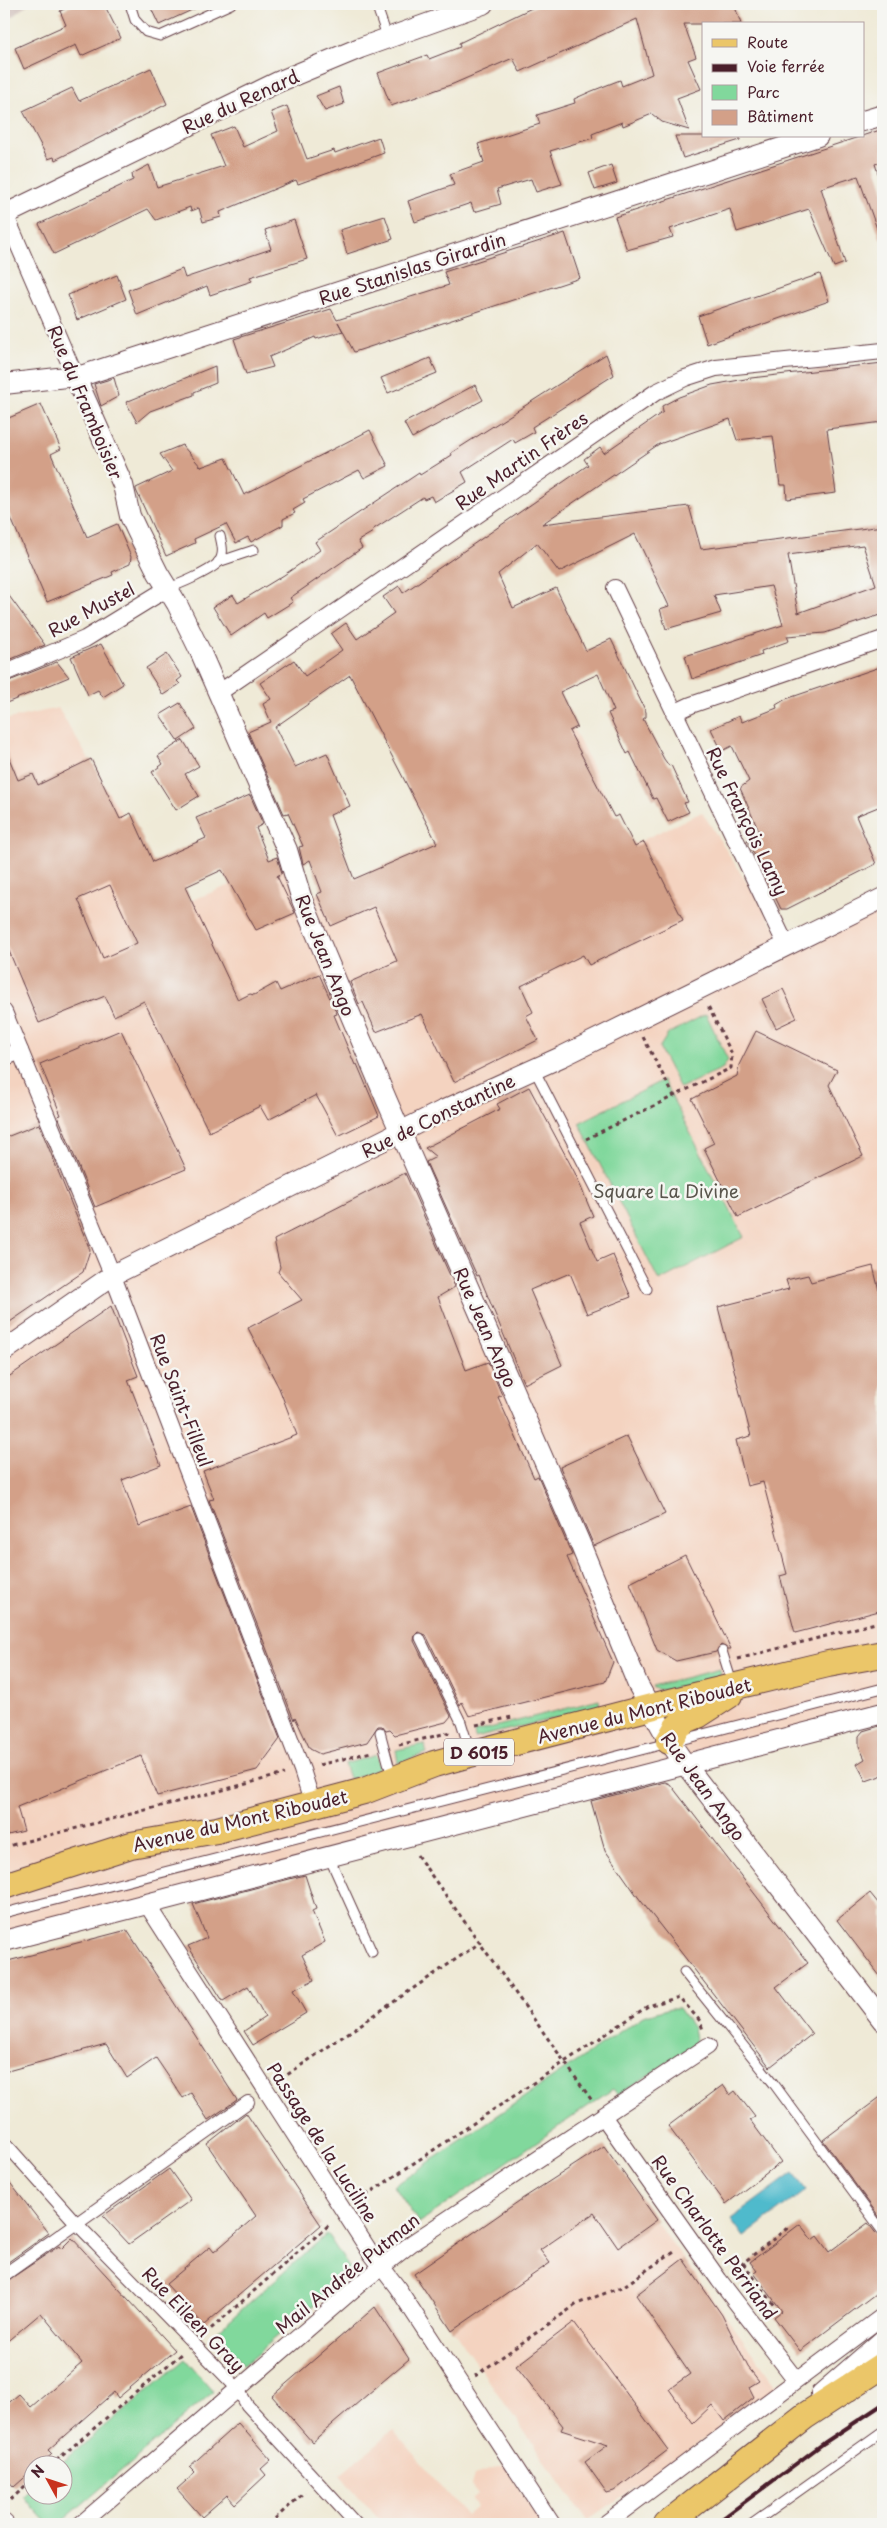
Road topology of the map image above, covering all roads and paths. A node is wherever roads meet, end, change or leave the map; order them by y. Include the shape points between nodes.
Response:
1 (130, 4) edge
2 (231, 4) edge
3 (376, 4) edge
4 (483, 4) edge
5 (388, 39) junction
6 (883, 115) edge
7 (864, 122) edge
8 (812, 138) edge
9 (4, 214) edge
10 (883, 351) edge
11 (76, 378) junction
12 (4, 384) edge
13 (220, 536) dead end
14 (254, 550) dead end
15 (218, 562) junction
16 (168, 588) junction
17 (615, 588) dead end
18 (883, 639) edge
19 (4, 672) edge
20 (217, 694) junction
21 (674, 714) junction
22 (883, 898) edge
23 (786, 945) junction
24 (699, 988) junction
25 (4, 1012) edge
26 (634, 1020) junction
27 (20, 1051) junction
28 (4, 1058) edge
29 (534, 1068) junction
30 (674, 1096) junction
31 (402, 1133) junction
32 (573, 1145) junction
33 (113, 1275) junction
34 (646, 1289) dead end
35 (4, 1351) edge
36 (883, 1621) edge
37 (420, 1638) dead end
38 (722, 1650) dead end
39 (883, 1654) edge
40 (727, 1662) junction
41 (738, 1687) junction
42 (883, 1688) edge
43 (649, 1707) junction
44 (883, 1713) edge
45 (380, 1732) dead end
46 (669, 1741) junction
47 (470, 1754) junction
48 (685, 1764) junction
49 (393, 1780) junction
50 (313, 1805) junction
51 (414, 1850) dead end
52 (328, 1856) junction
53 (4, 1886) edge
54 (146, 1903) junction
55 (4, 1912) edge
56 (4, 1941) edge
57 (481, 1942) junction
58 (372, 1952) dead end
59 (684, 1972) dead end
60 (883, 2021) edge
61 (708, 2046) joint
62 (565, 2062) junction
63 (281, 2079) dead end
64 (248, 2102) dead end
65 (599, 2111) junction
66 (4, 2142) edge
67 (359, 2200) dead end
68 (77, 2224) junction
69 (790, 2226) dead end
70 (883, 2232) edge
71 (691, 2239) junction
72 (743, 2263) junction
73 (382, 2267) junction
74 (4, 2275) edge
75 (719, 2280) junction
76 (775, 2306) dead end
77 (883, 2316) edge
78 (883, 2340) edge
79 (883, 2365) edge
80 (796, 2380) junction
81 (461, 2385) junction
82 (238, 2389) junction
83 (805, 2416) junction
84 (883, 2431) edge
85 (316, 2481) junction
86 (22, 2490) edge
87 (4, 2505) edge
88 (81, 2524) edge
89 (269, 2524) edge
90 (356, 2524) edge
91 (552, 2524) edge
92 (605, 2524) edge
93 (667, 2524) edge
94 (752, 2524) edge

1 - 2 lane via 135,20 146,32 160,36
3 - 5 lane
4 - 5 street, Rue du Renard
5 - 9 street, Rue du Renard via 278,82
6 - 7 street
8 - 11 street, Rue Stanislas Girardin
9 - 11 street, Rue du Framboisier
10 - 20 street, Rue Martin Frères via 716,368 656,392
11 - 12 street, Rue Stanislas Girardin
11 - 16 street, Rue du Framboisier via 123,485 130,516
13 - 15 lane via 223,550
14 - 15 lane
15 - 16 lane
16 - 19 street, Rue Mustel via 84,639
16 - 20 street, Rue Jean Ango
17 - 21 street, Rue François Lamy
18 - 21 street via 691,705
20 - 31 street, Rue Jean Ango via 287,850 302,900
21 - 23 street, Rue François Lamy
22 - 23 street, Rue de Constantine
23 - 24 street, Rue de Constantine
24 - 26 street, Rue de Constantine
24 - 30 path via 732,1054 731,1068
25 - 27 street, Rue Saint-Filleul
26 - 29 street, Rue de Constantine
26 - 30 path
27 - 28 street
27 - 33 street, Rue Saint-Filleul
29 - 31 street, Rue de Constantine
29 - 32 lane
30 - 32 path
31 - 33 street, Rue de Constantine
31 - 43 street, Rue Jean Ango
32 - 34 lane
33 - 35 street, Rue de Constantine
33 - 50 street, Rue Saint-Filleul
36 - 40 path, Avenue du Mont Riboudet
37 - 47 lane via 461,1722
38 - 40 lane
39 - 41 main road, Avenue du Mont Riboudet / D 6015
40 - 41 lane
41 - 43 main road, Avenue du Mont Riboudet / D 6015
41 - 46 main road, D 6015 via 677,1727
42 - 46 lane
43 - 46 street, Rue Jean Ango
43 - 47 main road, Avenue du Mont Riboudet / D 6015
44 - 48 street
45 - 49 lane
46 - 48 street, Rue Jean Ango
46 - 55 lane
47 - 49 main road, Avenue du Mont Riboudet / D 6015
48 - 52 street
48 - 60 street, Rue Jean Ango
49 - 50 main road, Avenue du Mont Riboudet / D 6015
50 - 53 main road, Avenue du Mont Riboudet / D 6015 via 217,1830 131,1845
51 - 57 path
52 - 54 street
52 - 58 lane
54 - 56 street
54 - 73 street, Passage de la Luciline
57 - 62 path
57 - 63 path
59 - 70 lane via 774,2084
61 - 62 path via 700,2021 679,1997 648,2006
61 - 65 street, Mail Andrée Putman
62 - 65 path
62 - 67 path
64 - 68 street
65 - 71 street, Rue Charlotte Perriand
65 - 73 street, Mail Andrée Putman
66 - 68 street, Rue Eileen Gray
68 - 74 street
68 - 82 street, Rue Eileen Gray
69 - 72 path
71 - 75 street, Rue Charlotte Perriand
71 - 81 path via 624,2286 577,2304
72 - 75 path
72 - 76 path
73 - 81 street, Passage de la Luciline
73 - 82 street, Mail Andrée Putman
75 - 80 street, Rue Charlotte Perriand
77 - 80 street
78 - 83 street via 812,2402
79 - 83 main road
80 - 92 street
81 - 91 street, Passage de la Luciline
82 - 85 street, Rue Eileen Gray via 247,2405
82 - 88 street, Mail Andrée Putman
83 - 93 main road
84 - 94 lane
85 - 89 path
85 - 90 street, Rue Eileen Gray
86 - 87 path

